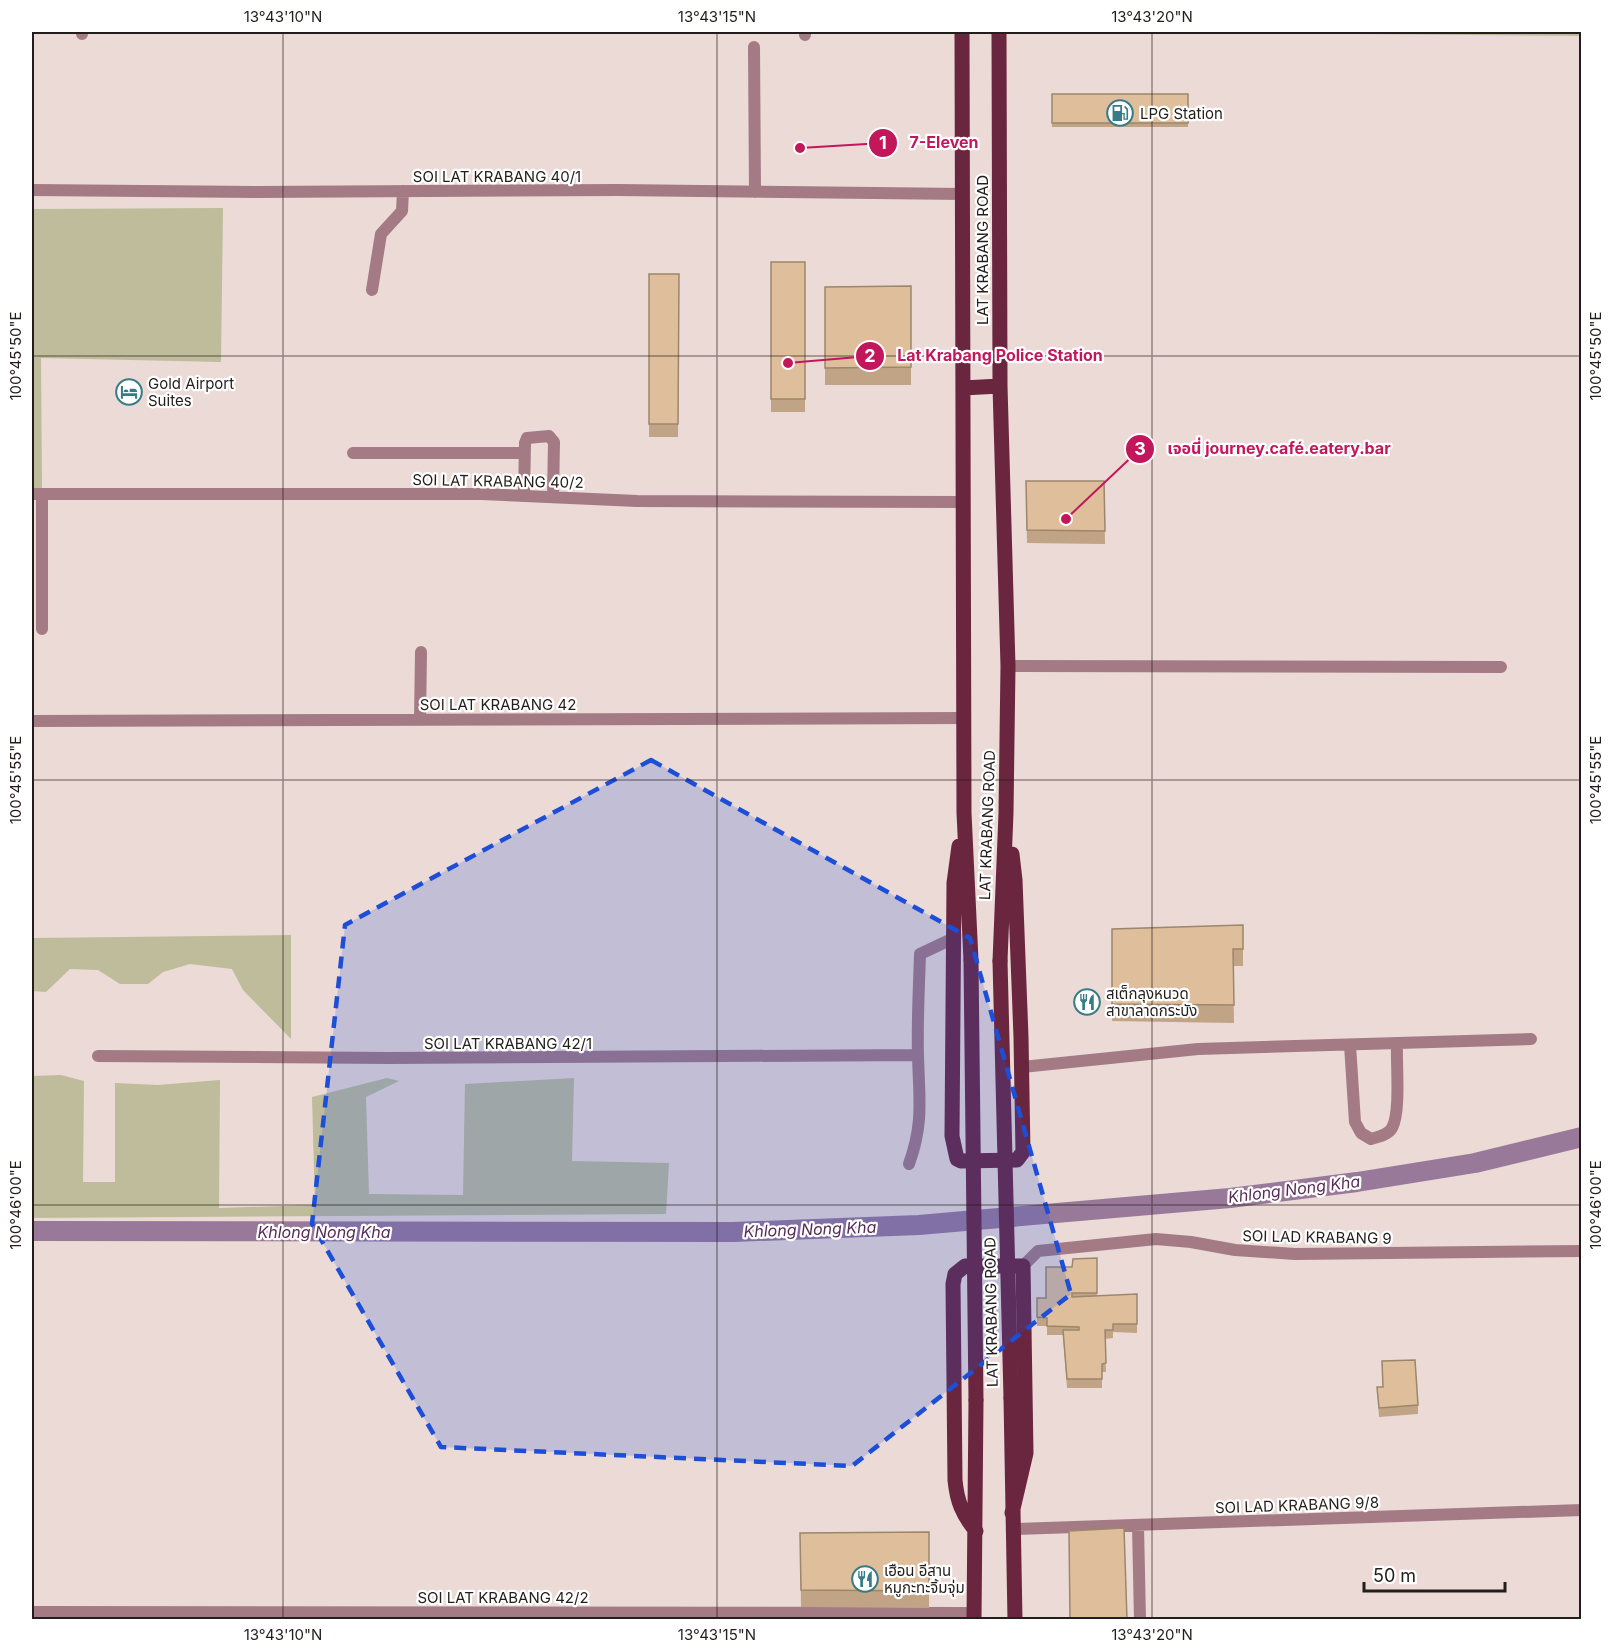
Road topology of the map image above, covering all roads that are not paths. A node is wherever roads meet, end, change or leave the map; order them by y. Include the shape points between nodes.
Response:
1 (962, 32) edge
2 (999, 32) edge
3 (754, 47) dead end
4 (32, 190) edge
5 (403, 191) junction
6 (755, 192) junction
7 (963, 194) junction
8 (372, 290) dead end
9 (1000, 386) junction
10 (963, 388) junction
11 (353, 453) dead end
12 (524, 453) junction
13 (37, 494) edge
14 (524, 495) junction
15 (553, 496) junction
16 (964, 502) junction
17 (42, 629) dead end
18 (421, 652) dead end
19 (1008, 666) junction
20 (1501, 667) dead end
21 (965, 718) junction
22 (420, 720) junction
23 (32, 721) edge
24 (964, 813) junction
25 (1006, 813) junction
26 (954, 938) junction
27 (1531, 1039) dead end
28 (1397, 1043) junction
29 (1350, 1045) junction
30 (918, 1055) junction
31 (98, 1056) dead end
32 (1022, 1067) junction
33 (909, 1164) dead end
34 (1581, 1251) edge
35 (1023, 1266) junction
36 (1581, 1510) edge
37 (1012, 1521) junction
38 (1138, 1526) junction
39 (976, 1531) junction
40 (32, 1612) edge
41 (974, 1616) edge
42 (1013, 1620) edge
43 (1140, 1620) edge

1 - 7 main road, LAT KRABANG ROAD
2 - 9 main road, LAT KRABANG ROAD
3 - 6 street
4 - 5 street, SOI LAT KRABANG 40/1
5 - 6 street, SOI LAT KRABANG 40/1
5 - 8 street via 402,211 381,234
6 - 7 street, SOI LAT KRABANG 40/1
7 - 10 main road, LAT KRABANG ROAD
9 - 10 main road
9 - 19 main road, LAT KRABANG ROAD
10 - 16 main road, LAT KRABANG ROAD
11 - 12 street
12 - 14 street
12 - 15 street via 527,438 553,438
13 - 14 street, SOI LAT KRABANG 40/2
13 - 17 street
14 - 15 street, SOI LAT KRABANG 40/2
15 - 16 street, SOI LAT KRABANG 40/2 via 637,501
16 - 21 main road, LAT KRABANG ROAD
18 - 22 street
19 - 20 street
19 - 25 main road, LAT KRABANG ROAD
21 - 22 street, SOI LAT KRABANG 42
21 - 24 main road, LAT KRABANG ROAD
22 - 23 street, SOI LAT KRABANG 42
24 - 26 main road via 954,883
24 - 39 main road, LAT KRABANG ROAD, bridge via 971,960
25 - 32 main road via 1016,880
25 - 37 main road, LAT KRABANG ROAD, bridge via 1000,961
26 - 30 street via 920,954
26 - 32 main road via 952,1136 957,1159 1021,1158
27 - 28 street
28 - 29 street
28 - 29 street via 1392,1128 1371,1138 1361,1133 1355,1122
29 - 32 street via 1198,1049
30 - 31 street, SOI LAT KRABANG 42/1
30 - 33 street via 921,1117
34 - 35 street, SOI LAD KRABANG 9 via 1295,1254 1235,1251 1156,1239 1038,1251
35 - 37 main road via 1026,1453
35 - 39 main road via 965,1266 955,1274 956,1491 963,1515
36 - 38 street, SOI LAD KRABANG 9/8
37 - 38 street, SOI LAD KRABANG 9/8
37 - 42 main road, LAT KRABANG ROAD
38 - 43 street
39 - 41 main road, LAT KRABANG ROAD
40 - 41 street, SOI LAT KRABANG 42/2

